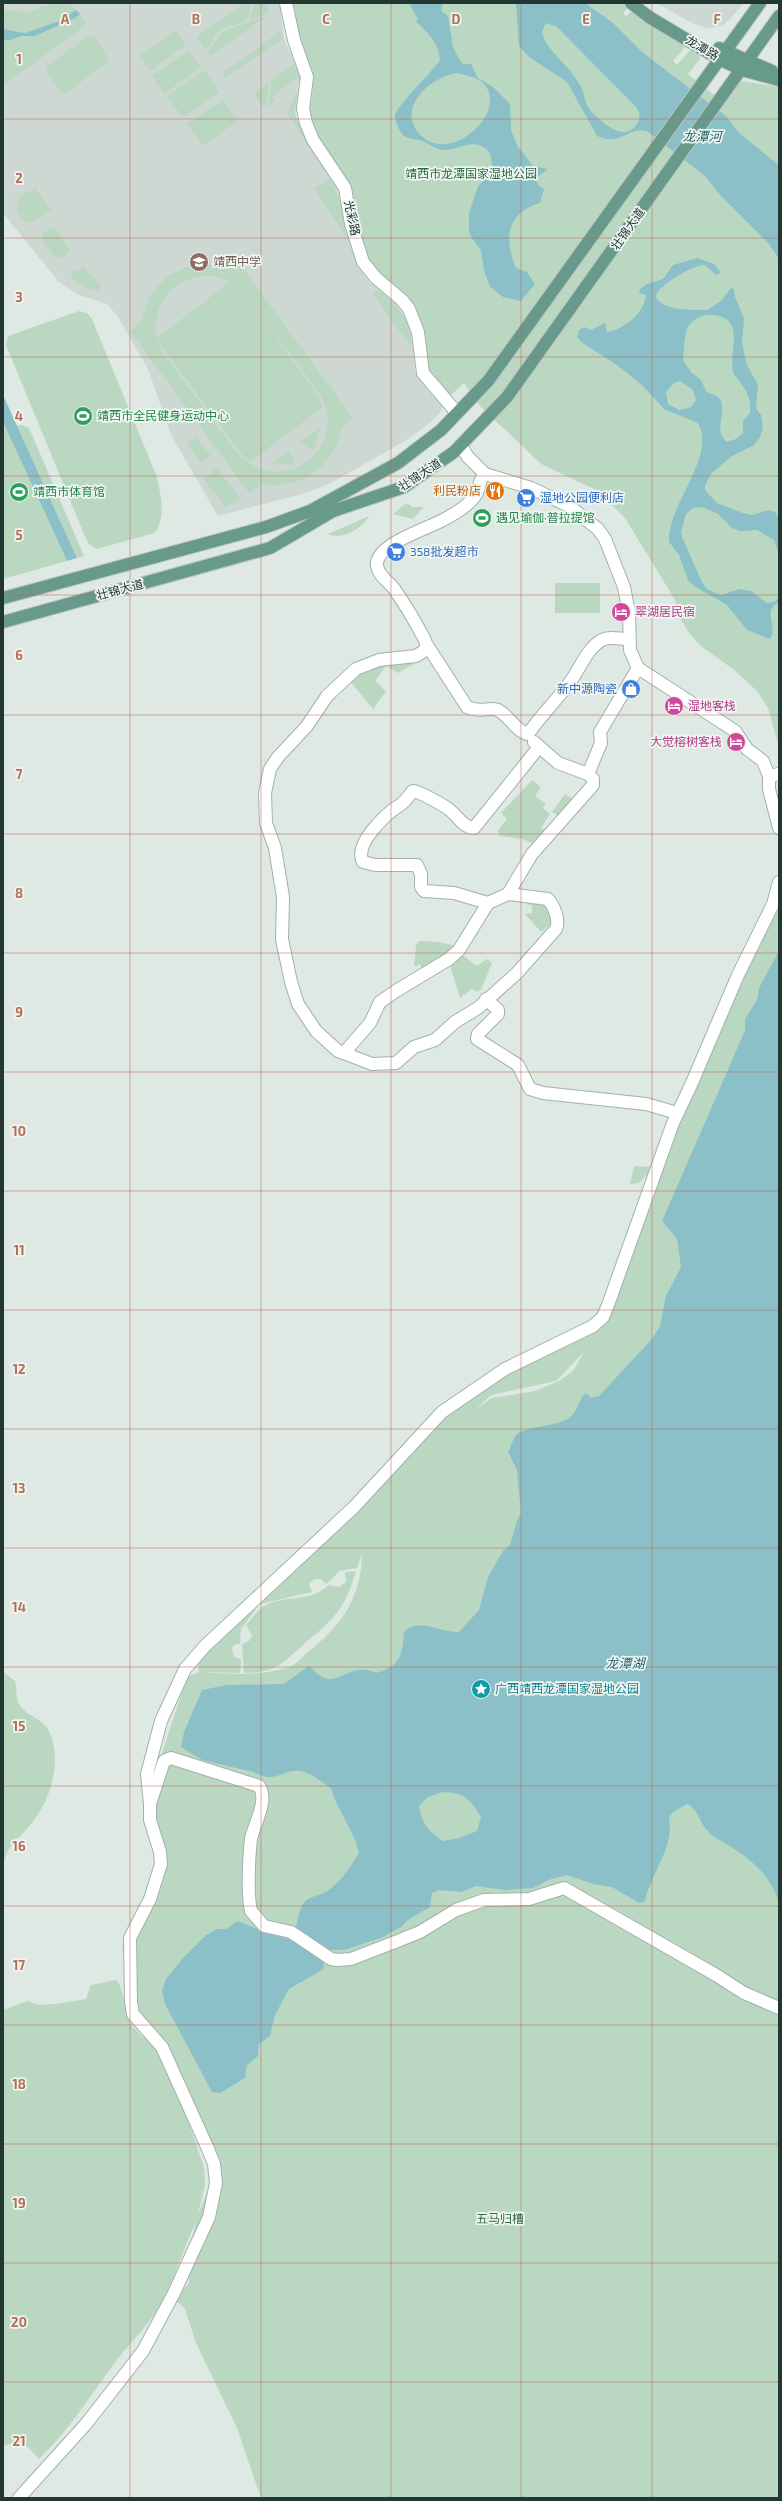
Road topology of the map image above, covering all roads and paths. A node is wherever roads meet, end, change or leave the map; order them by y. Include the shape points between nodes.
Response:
1 (286, 3) edge
2 (631, 3) edge
3 (640, 3) edge
4 (760, 3) edge
5 (779, 16) edge
6 (722, 55) junction
7 (745, 65) junction
8 (779, 73) edge
9 (779, 80) edge
10 (457, 414) junction
11 (461, 446) junction
12 (485, 474) junction
13 (3, 598) edge
14 (3, 622) edge
15 (629, 639) junction
16 (427, 645) junction
17 (638, 668) junction
18 (528, 734) junction
19 (539, 747) junction
20 (588, 774) junction
21 (774, 775) edge
22 (779, 828) edge
23 (779, 882) edge
24 (508, 894) junction
25 (488, 903) junction
26 (486, 999) junction
27 (344, 1053) junction
28 (677, 1113) junction
29 (150, 1804) junction
30 (779, 2008) edge
31 (19, 2498) edge

1 - 10 street, 光彩路 via 290,26 307,77 303,109 306,123 313,140 345,188 351,224 363,262 409,309 418,332 423,373
2 - 6 main road, 龙潭路 via 650,17
3 - 6 main road, 龙潭路
4 - 6 main road
5 - 7 main road
6 - 7 main road, 龙潭路
6 - 10 main road, 壮锦大道 via 488,381
7 - 8 main road, 龙潭路
7 - 9 main road, 龙潭路
7 - 11 main road, 壮锦大道 via 507,397
10 - 13 main road, 壮锦大道 via 441,430 398,462 344,494 290,520
11 - 12 street
11 - 14 main road, 壮锦大道 via 404,487 333,511 270,548
12 - 15 street via 531,488 569,506 598,529 624,587
12 - 16 street via 477,493 460,509 386,548 378,558 377,566 381,575 394,589
15 - 17 street via 630,650
15 - 18 street via 606,639 596,644 572,680 553,700 549,710
16 - 18 street via 467,707 478,712 499,710 522,732
16 - 27 street via 427,649 420,655 379,660 359,667 349,675 327,696 307,726 278,757 270,769 266,783 266,823 275,848 282,888 281,934 293,991 302,1011 316,1031 327,1043
17 - 20 street via 602,729 601,743
17 - 21 street via 735,731 747,749 763,761
18 - 19 street
19 - 20 street via 558,763
19 - 25 street via 476,827 468,826 450,810 416,790 381,819 362,852 362,860 369,865 418,865 421,887 424,891 454,893
20 - 24 street via 593,781 589,791 559,821 532,854
21 - 22 street via 768,789
23 - 28 street via 773,904 738,975
24 - 25 street
24 - 26 street via 548,899 556,914 558,926 517,973
25 - 27 street via 459,950 445,962 380,1002 370,1023
26 - 27 street via 439,1037 417,1045 396,1063 372,1064
26 - 28 street via 498,1010 498,1014 478,1034 477,1039 518,1065 530,1089 547,1094 646,1104
28 - 29 street via 603,1317 593,1326 505,1369 442,1412 354,1507 205,1646 185,1669 161,1721 147,1774
29 - 30 street via 164,1761 167,1759 259,1786 262,1800 251,1839 250,1907 253,1915 264,1926 291,1932 326,1956 337,1960 351,1959 413,1935 456,1910 484,1900 529,1899 564,1888 716,1974 744,1993
29 - 31 street via 150,1820 161,1864 150,1899 130,1938 131,2002 133,2014 162,2047 214,2164 214,2194 209,2217 189,2265 143,2350 86,2424

